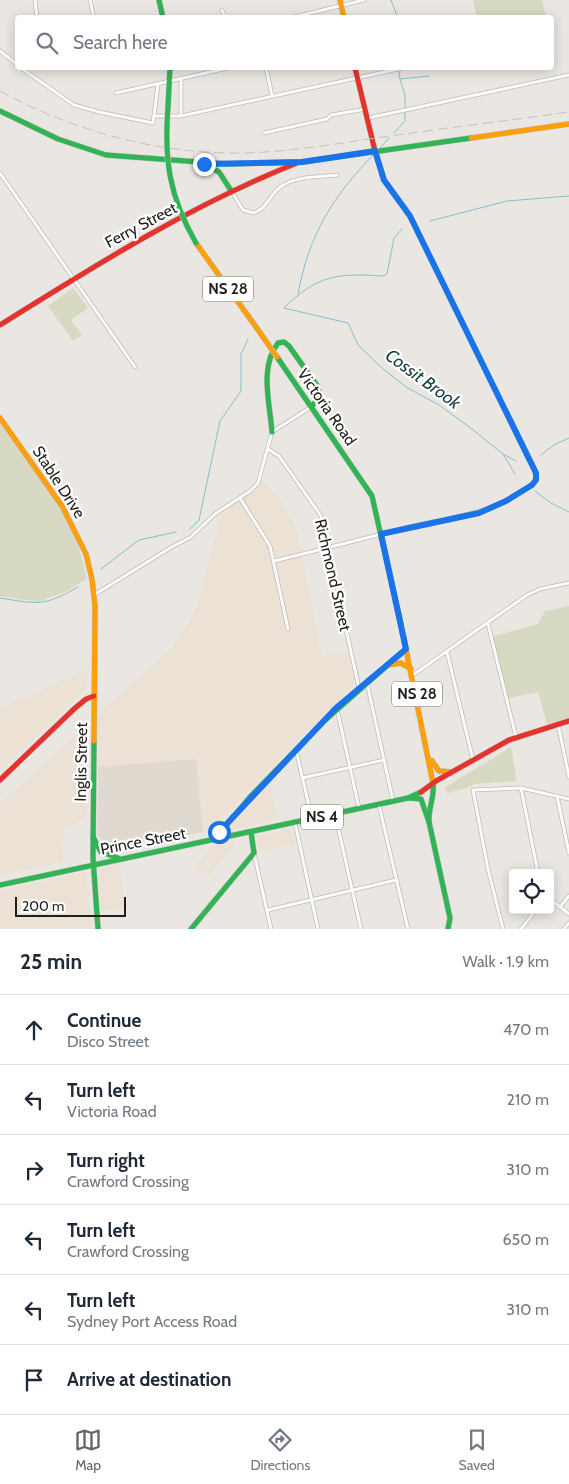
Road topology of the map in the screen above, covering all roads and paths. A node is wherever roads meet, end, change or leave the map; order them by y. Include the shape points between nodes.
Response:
1 (35, 0) edge
2 (90, 0) edge
3 (159, 0) edge
4 (364, 0) edge
5 (340, 3) edge
6 (222, 10) dead end
7 (37, 15) edge
8 (93, 15) edge
9 (162, 15) edge
10 (224, 15) edge
11 (300, 15) edge
12 (0, 52) edge
13 (15, 63) edge
14 (24, 70) edge
15 (170, 70) edge
16 (219, 70) edge
17 (266, 70) edge
18 (356, 70) edge
19 (392, 70) edge
20 (569, 75) edge
21 (358, 76) junction
22 (182, 78) junction
23 (171, 80) junction
24 (158, 84) junction
25 (116, 93) dead end
26 (272, 95) junction
27 (366, 109) junction
28 (0, 112) edge
29 (154, 116) junction
30 (181, 116) junction
31 (368, 118) junction
32 (569, 124) edge
33 (264, 133) dead end
34 (375, 151) junction
35 (302, 162) junction
36 (204, 164) junction
37 (0, 174) edge
38 (337, 175) dead end
39 (232, 192) junction
40 (74, 279) junction
41 (0, 325) edge
42 (135, 368) dead end
43 (311, 407) junction
44 (0, 418) edge
45 (272, 432) junction
46 (268, 448) junction
47 (240, 498) junction
48 (381, 534) junction
49 (328, 547) junction
50 (274, 561) junction
51 (569, 583) edge
52 (94, 595) junction
53 (488, 624) junction
54 (288, 629) dead end
55 (406, 649) junction
56 (447, 652) junction
57 (387, 665) junction
58 (411, 669) junction
59 (413, 675) junction
60 (367, 681) junction
61 (358, 688) junction
62 (94, 696) junction
63 (336, 708) junction
64 (569, 721) edge
65 (558, 724) junction
66 (516, 737) junction
67 (296, 750) junction
68 (429, 755) junction
69 (384, 760) junction
70 (473, 760) junction
71 (350, 768) junction
72 (452, 772) junction
73 (569, 777) edge
74 (302, 778) junction
75 (0, 780) edge
76 (434, 783) junction
77 (521, 788) junction
78 (557, 796) junction
79 (408, 798) junction
80 (569, 799) edge
81 (393, 802) junction
82 (379, 805) junction
83 (359, 809) junction
84 (335, 814) junction
85 (312, 819) junction
86 (429, 822) junction
87 (295, 823) junction
88 (251, 832) junction
89 (93, 836) junction
90 (214, 840) junction
91 (254, 853) junction
92 (569, 853) edge
93 (121, 859) junction
94 (93, 864) junction
95 (537, 869) edge
96 (396, 880) junction
97 (0, 885) edge
98 (353, 890) junction
99 (569, 896) edge
100 (311, 899) junction
101 (554, 902) edge
102 (560, 907) junction
103 (268, 910) junction
104 (533, 914) edge
105 (569, 914) edge
106 (569, 923) edge
107 (98, 929) edge
108 (192, 929) edge
109 (271, 929) edge
110 (318, 929) edge
111 (361, 929) edge
112 (408, 929) edge
113 (448, 929) edge
114 (503, 929) edge
115 (521, 929) edge
116 (564, 929) edge

1 - 7 street
2 - 8 street
3 - 9 main road
4 - 5 street
5 - 11 street
6 - 10 street
12 - 13 street
14 - 29 street via 58,95 87,110 153,123
15 - 23 main road, Victoria Road / NS 28
16 - 22 street
17 - 26 street
18 - 21 main road
19 - 21 street
20 - 31 street
21 - 26 street
21 - 27 main road
22 - 23 street
22 - 30 street
23 - 24 street
23 - 43 main road, Victoria Road / NS 28, bridge via 165,157 168,180 179,213 196,243
24 - 25 street
24 - 29 street
26 - 30 street
27 - 31 main road
27 - 33 street
28 - 36 main road via 90,151 124,158
29 - 30 street
31 - 34 main road
32 - 34 main road
34 - 35 main road
34 - 48 street via 384,180 410,216 536,473 532,485 479,513
35 - 36 main road
35 - 39 main road, Ferry Street
36 - 39 main road via 219,172
37 - 40 street
38 - 39 street via 286,184 261,210 253,213 240,207
39 - 40 main road, Ferry Street via 135,240
40 - 41 main road, Ferry Street
40 - 42 street
43 - 45 street
43 - 45 main road via 320,396 319,389 289,346 284,342 278,343 273,348 268,366
43 - 48 main road, Victoria Road / NS 28 via 368,487
44 - 52 main road, Stable Drive via 64,507 82,548
45 - 46 street
46 - 47 street via 258,483
46 - 49 street, Richmond Street via 280,456 316,507 323,521
47 - 50 street via 267,540
47 - 52 street via 215,514 191,538
48 - 49 street
48 - 55 main road, Victoria Road / NS 28
49 - 50 street
49 - 61 street, Richmond Street
50 - 54 street
51 - 53 street via 532,592
52 - 62 main road, Inglis Street
53 - 56 street
53 - 66 street
55 - 57 main road
55 - 58 main road, Victoria Road / NS 28
56 - 59 street
56 - 70 street
57 - 58 main road via 401,663
57 - 60 main road
58 - 59 main road, Victoria Road / NS 28
59 - 68 main road, Victoria Road / NS 28
60 - 61 main road
60 - 69 street
61 - 63 main road
62 - 75 main road via 74,709
62 - 89 main road, Inglis Street
63 - 67 main road
63 - 71 street
64 - 65 main road, NS 4
65 - 66 main road, NS 4
65 - 73 street
66 - 70 main road, NS 4
67 - 74 street
67 - 90 main road
68 - 72 main road via 439,771
68 - 76 main road, Victoria Road / NS 28
69 - 71 street
69 - 81 street
70 - 72 main road, NS 4
71 - 74 street
71 - 83 street
72 - 76 main road, NS 4
74 - 85 street
76 - 79 main road, Prince Street / NS 4
76 - 86 main road via 428,810
77 - 78 street
77 - 95 street
77 - 114 street via 473,790
78 - 80 street
78 - 92 street
79 - 81 main road, Prince Street / NS 4
79 - 86 main road via 421,799
81 - 82 main road, Prince Street / NS 4
82 - 83 main road, Prince Street / NS 4
82 - 96 street
83 - 84 main road, Prince Street / NS 4
84 - 85 main road, Prince Street / NS 4
84 - 98 street
85 - 87 main road, Prince Street / NS 4
86 - 113 main road via 450,918
87 - 88 main road, Prince Street / NS 4
87 - 100 street
88 - 90 main road, Prince Street / NS 4
88 - 91 main road
89 - 93 main road via 95,846 102,854
89 - 94 main road, Inglis Street
90 - 93 main road, Prince Street / NS 4
91 - 103 street
91 - 108 main road
93 - 94 main road, Prince Street / NS 4
94 - 97 main road, Prince Street / NS 4
94 - 107 main road, Inglis Street
96 - 98 street
96 - 112 street
98 - 100 street
98 - 111 street
99 - 102 street
100 - 103 street
100 - 110 street
101 - 102 street
102 - 105 street
103 - 109 street
104 - 115 street
106 - 116 street

